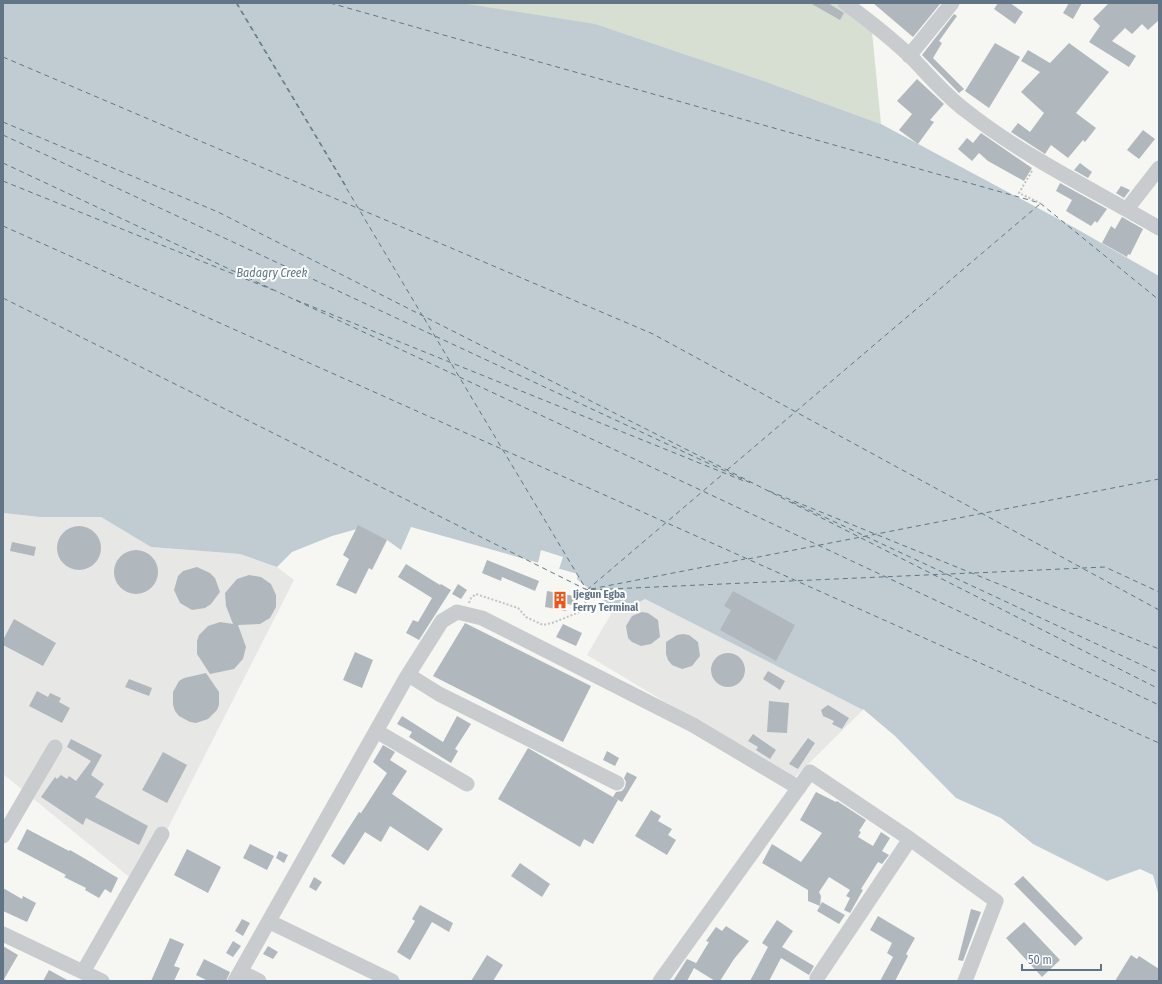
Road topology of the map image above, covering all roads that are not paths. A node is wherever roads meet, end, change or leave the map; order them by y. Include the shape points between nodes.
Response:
1 (845, 3) edge
2 (952, 3) edge
3 (909, 56) junction
4 (1159, 168) edge
5 (1127, 209) junction
6 (1159, 228) edge
7 (461, 613) junction
8 (415, 679) junction
9 (383, 734) junction
10 (55, 746) dead end
11 (617, 782) dead end
12 (467, 784) dead end
13 (799, 788) junction
14 (162, 834) dead end
15 (3, 836) edge
16 (910, 839) junction
17 (274, 924) junction
18 (3, 934) edge
19 (83, 972) junction
20 (817, 978) dead end
21 (248, 980) edge
22 (102, 981) edge
23 (392, 981) edge
24 (660, 981) edge
25 (965, 981) edge

1 - 3 street
2 - 3 street
3 - 5 street via 964,109 995,132 1039,160
4 - 5 street
5 - 6 street
7 - 8 street
7 - 13 street via 482,618 693,725
7 - 17 street via 442,621 374,731
8 - 9 street
8 - 11 street via 439,694
9 - 12 street
9 - 17 street
10 - 15 street
13 - 16 street via 810,772
13 - 24 street
14 - 19 street
16 - 20 street
16 - 25 street via 996,901
17 - 21 street
17 - 23 street
18 - 19 street
19 - 22 street

